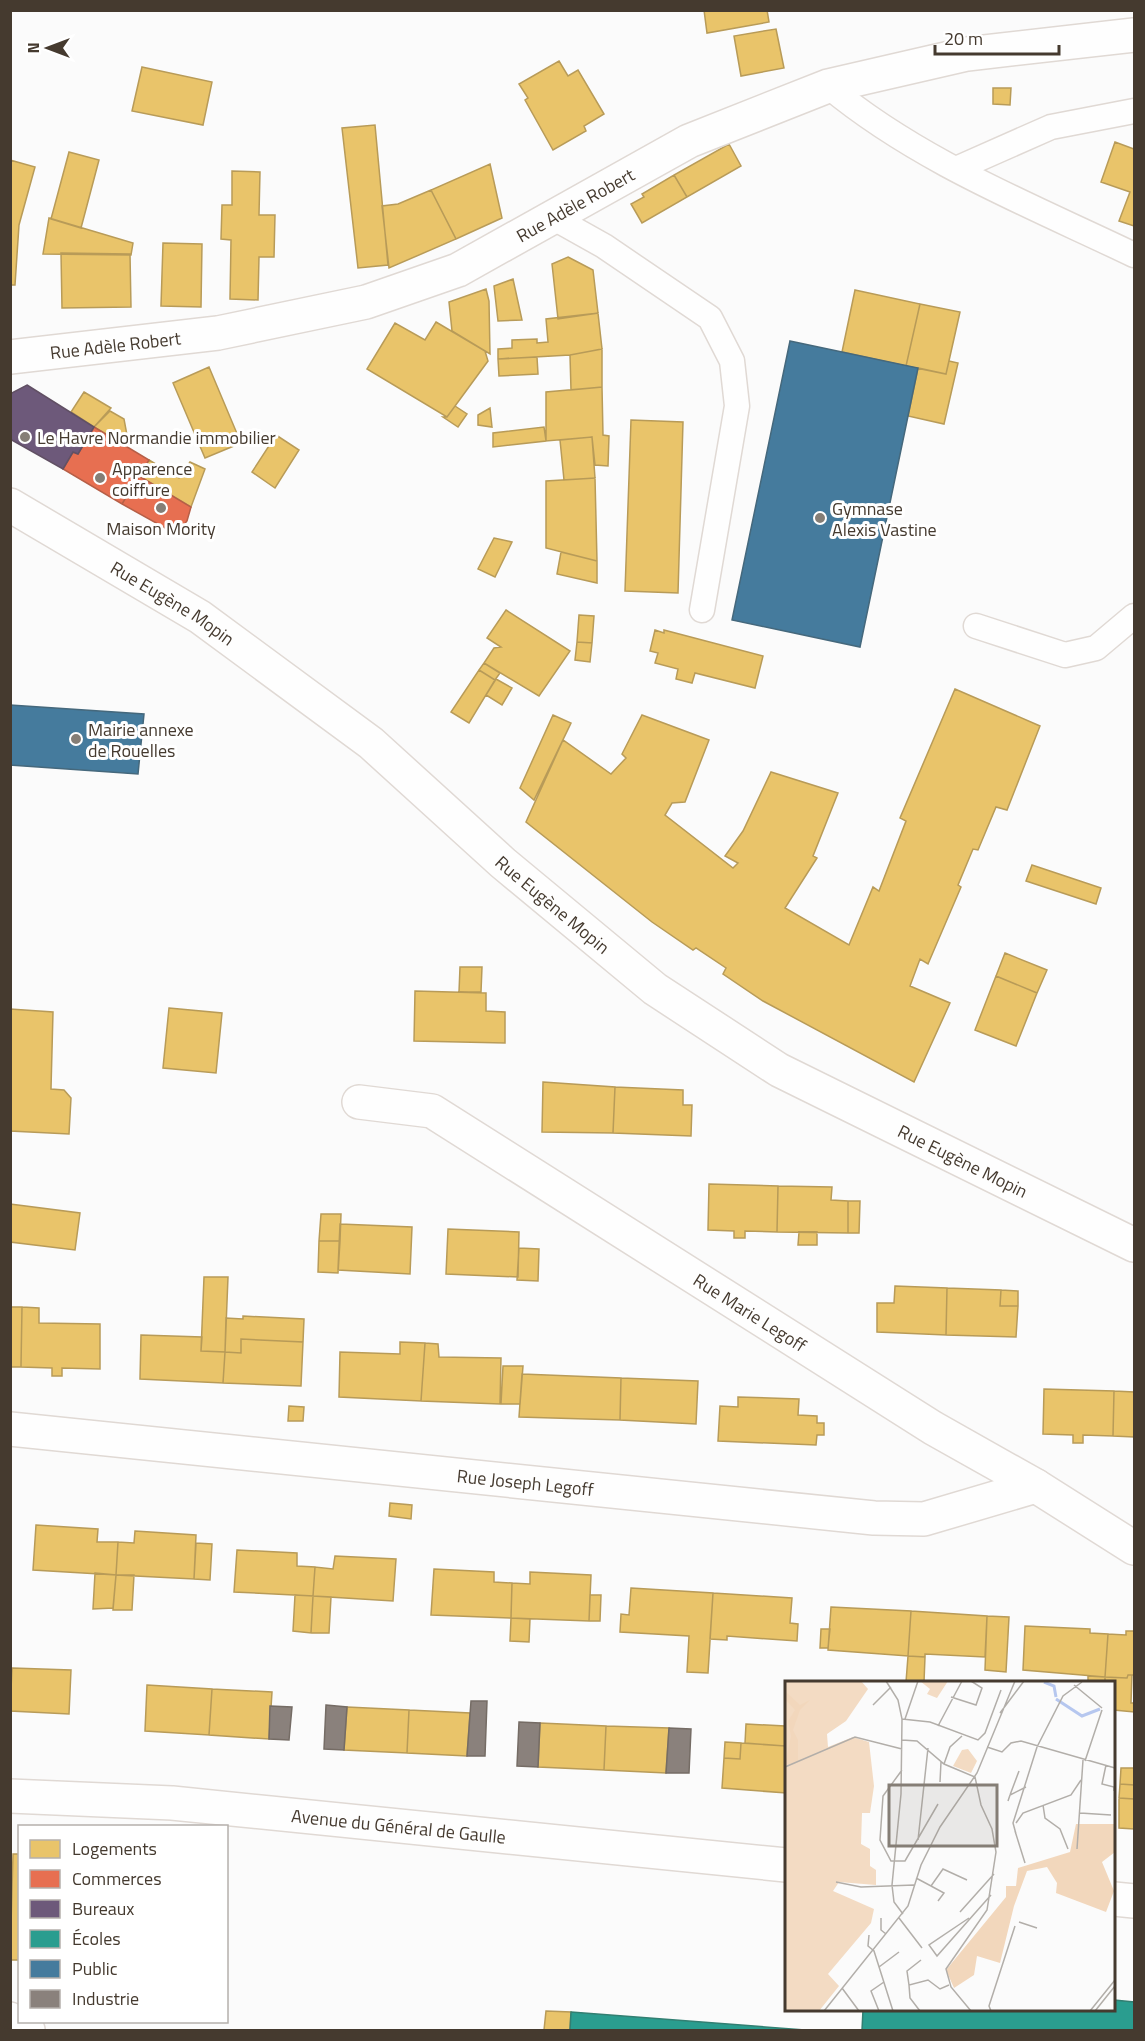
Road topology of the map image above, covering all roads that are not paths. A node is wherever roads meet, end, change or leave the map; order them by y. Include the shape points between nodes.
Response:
1 (1134, 35) edge
2 (828, 86) junction
3 (1134, 111) edge
4 (956, 170) junction
5 (554, 218) junction
6 (1134, 255) edge
7 (10, 357) edge
8 (10, 505) edge
9 (702, 610) dead end
10 (1134, 616) edge
11 (976, 626) dead end
12 (359, 1102) dead end
13 (1134, 1245) edge
14 (10, 1429) edge
15 (1036, 1486) junction
16 (1134, 1548) edge
17 (10, 1796) edge
18 (785, 1865) edge
19 (1115, 1899) edge
20 (1134, 1901) edge
21 (10, 2019) edge
22 (28, 2031) edge

1 - 2 street, Rue Adèle Robert via 967,54
2 - 4 lane via 861,113
2 - 5 street, Rue Adèle Robert via 689,141
3 - 4 lane via 1051,127
4 - 6 lane
5 - 7 street, Rue Adèle Robert via 458,270 366,302 218,333
5 - 9 lane via 604,246 710,318 732,361 737,406
8 - 13 street, Rue Eugène Mopin via 200,617 371,743 503,863 665,995 778,1070
10 - 11 lane via 1096,648 1065,655
12 - 15 street, Rue Marie Legoff via 432,1111 933,1428
14 - 15 street, Rue Joseph Legoff via 874,1518 924,1519
15 - 16 street, Rue Marie Legoff
17 - 18 street, Avenue du Général de Gaulle via 172,1803
19 - 20 street
21 - 22 street

